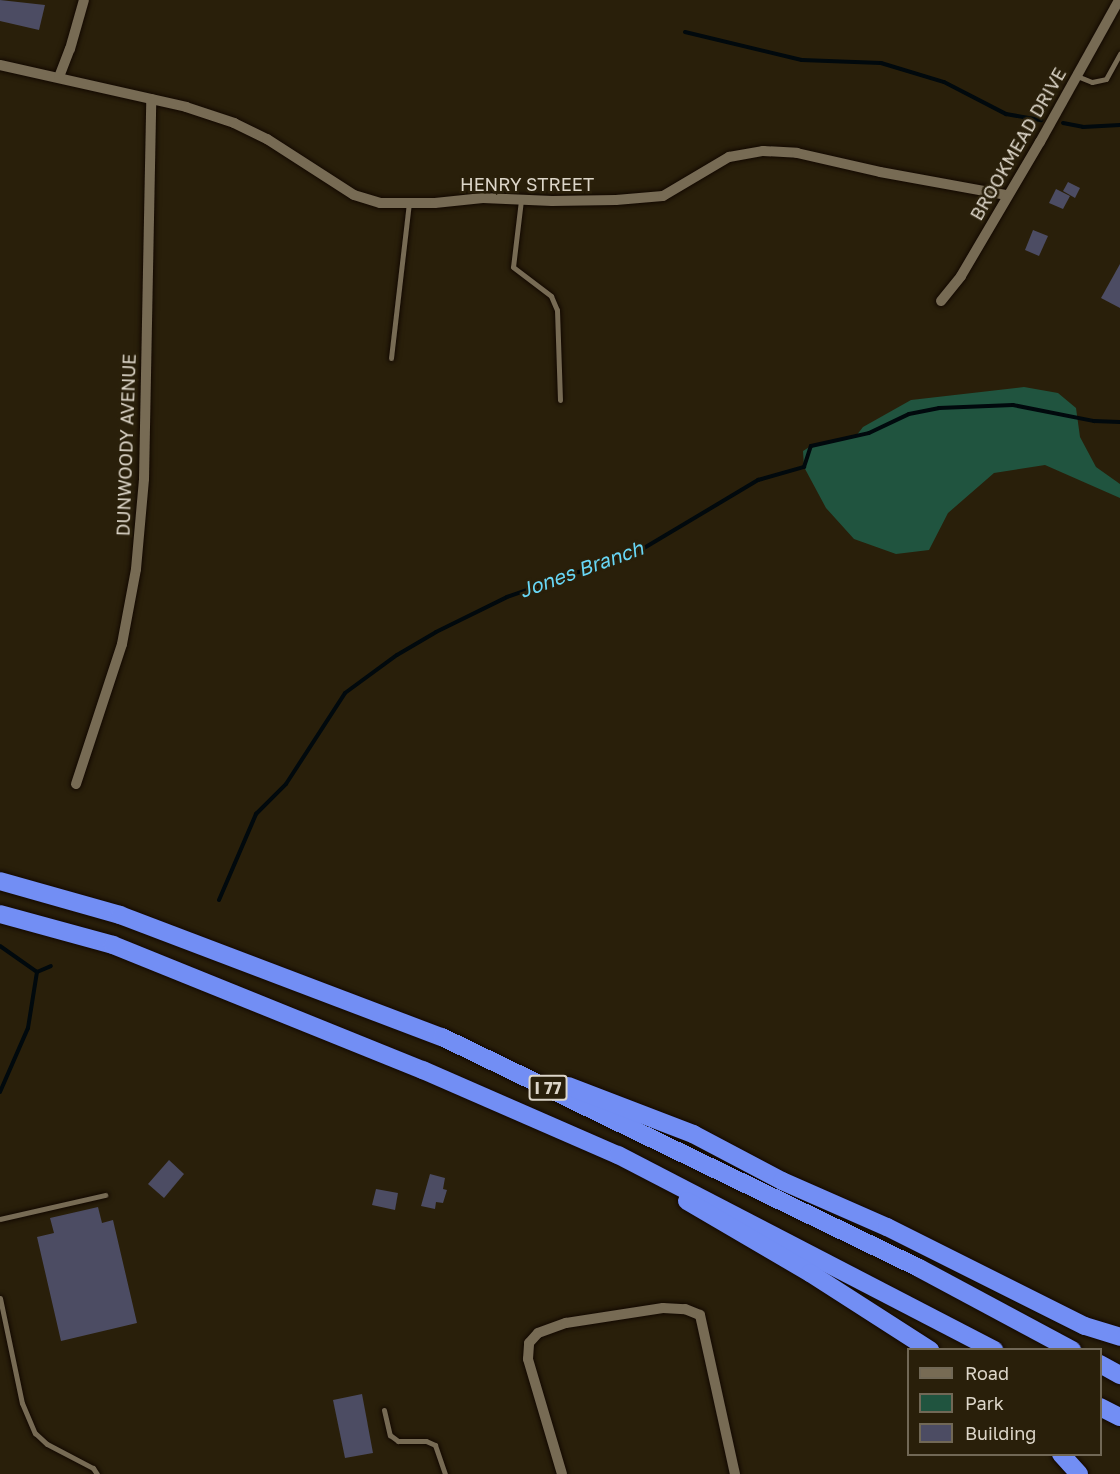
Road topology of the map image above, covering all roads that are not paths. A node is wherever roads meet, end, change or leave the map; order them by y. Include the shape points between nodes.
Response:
1 (84, 0) edge
2 (1118, 7) edge
3 (1120, 54) edge
4 (0, 65) edge
5 (1077, 76) junction
6 (59, 77) junction
7 (152, 99) junction
8 (1007, 195) junction
9 (522, 200) junction
10 (409, 203) junction
11 (941, 301) dead end
12 (391, 358) dead end
13 (560, 400) dead end
14 (76, 784) dead end
15 (0, 881) edge
16 (0, 914) edge
17 (442, 1037) junction
18 (618, 1155) junction
19 (105, 1196) dead end
20 (0, 1219) edge
21 (0, 1298) edge
22 (1120, 1337) edge
23 (927, 1348) edge
24 (990, 1348) edge
25 (1068, 1348) edge
26 (1102, 1365) edge
27 (1120, 1375) edge
28 (1102, 1408) edge
29 (384, 1410) dead end
30 (1120, 1418) edge
31 (1062, 1456) edge
32 (97, 1474) edge
33 (445, 1474) edge
34 (562, 1474) edge
35 (735, 1474) edge
36 (1079, 1474) edge

1 - 6 street
2 - 5 street, BROOKMEAD DRIVE
3 - 5 lane via 1106,79 1092,82
4 - 6 street, HENRY STREET
5 - 8 street, BROOKMEAD DRIVE
6 - 7 street, HENRY STREET
7 - 10 street, HENRY STREET via 234,123 267,139 354,195 380,203
7 - 14 street, DUNWOODY AVENUE via 144,479 136,569 122,644
8 - 9 street, HENRY STREET via 797,153 763,151 729,157 663,196
8 - 11 street, BROOKMEAD DRIVE via 961,276
9 - 10 street, HENRY STREET via 483,198
9 - 13 lane via 513,267 540,284 557,310
10 - 12 lane
15 - 17 highway, I 77 via 120,915
16 - 18 highway, I 77 via 113,945 423,1070
17 - 22 highway via 693,1134 782,1181 887,1227 1085,1326
17 - 25 highway, I 77 via 919,1268
18 - 23 highway via 713,1219 810,1273
18 - 24 highway, I 77
19 - 20 lane
21 - 32 lane via 22,1403 34,1433
26 - 27 highway
28 - 30 highway
29 - 33 lane via 390,1435 398,1442 435,1444
31 - 36 highway
34 - 35 street via 528,1359 529,1343 538,1333 566,1323 663,1308 700,1315

